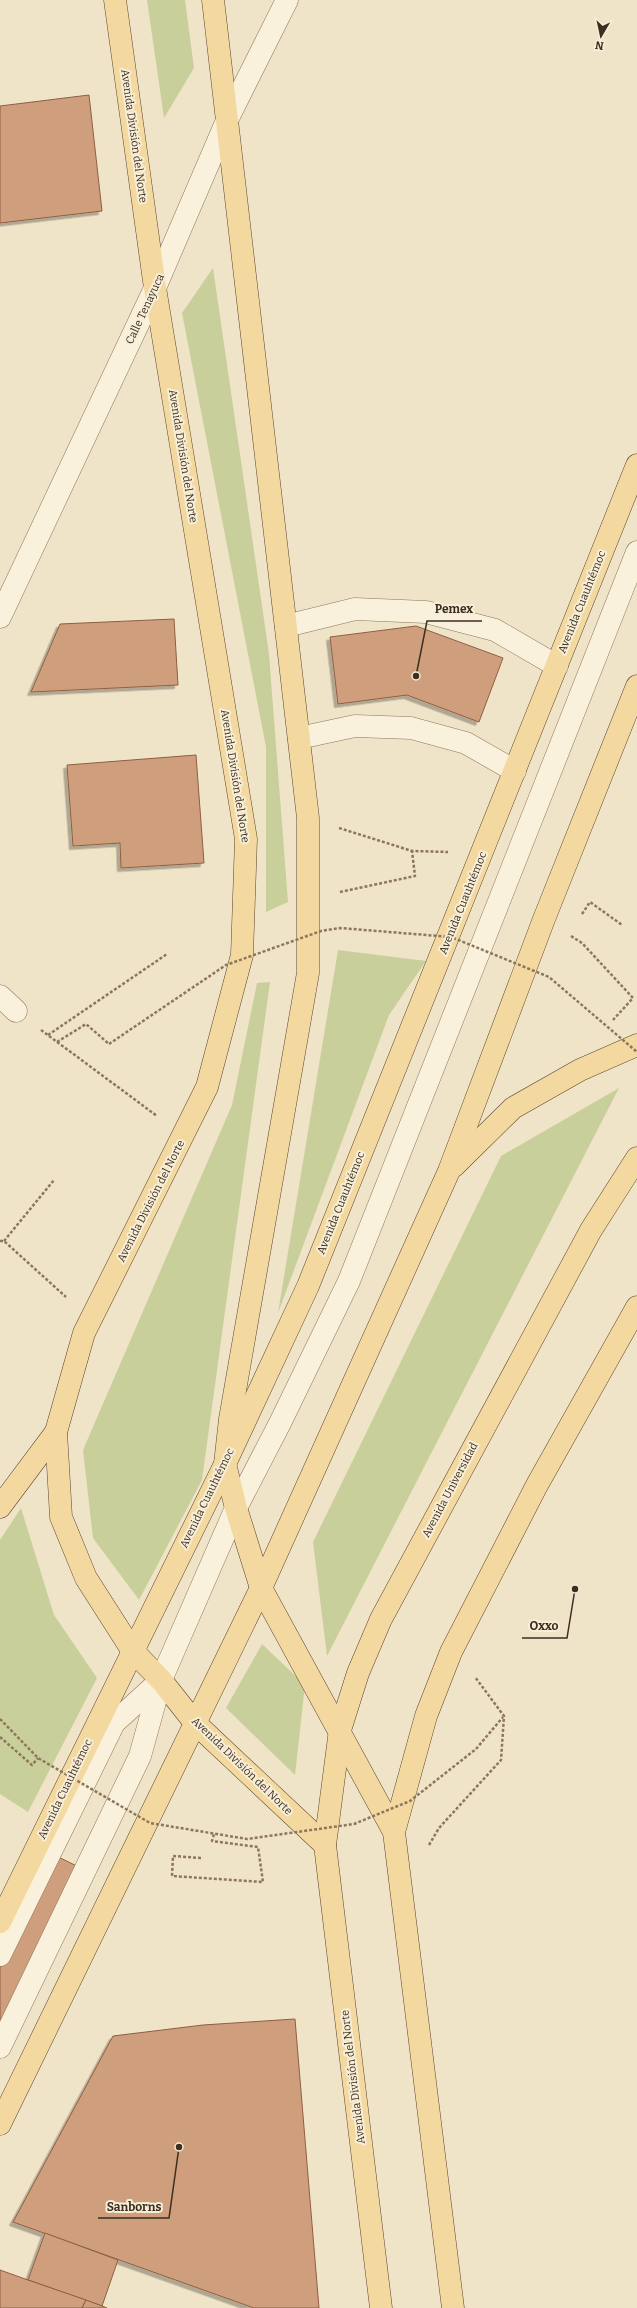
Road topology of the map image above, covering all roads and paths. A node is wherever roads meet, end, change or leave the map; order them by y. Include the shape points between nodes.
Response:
1 (115, 0) edge
2 (213, 0) edge
3 (287, 0) edge
4 (228, 118) junction
5 (155, 288) junction
6 (637, 465) edge
7 (637, 552) edge
8 (0, 617) edge
9 (286, 626) junction
10 (556, 666) junction
11 (637, 686) edge
12 (299, 738) junction
13 (516, 771) junction
14 (308, 818) junction
15 (412, 852) junction
16 (484, 852) junction
17 (340, 898) dead end
18 (582, 915) dead end
19 (622, 925) dead end
20 (573, 928) dead end
21 (569, 935) dead end
22 (582, 943) dead end
23 (167, 954) dead end
24 (0, 996) edge
25 (16, 1012) joint
26 (607, 1026) junction
27 (48, 1035) junction
28 (56, 1042) junction
29 (637, 1045) edge
30 (637, 1052) edge
31 (183, 1136) junction
32 (637, 1158) edge
33 (449, 1171) junction
34 (54, 1180) dead end
35 (2, 1241) edge
36 (637, 1307) edge
37 (91, 1319) junction
38 (56, 1432) junction
39 (225, 1464) junction
40 (0, 1507) edge
41 (236, 1508) junction
42 (261, 1588) junction
43 (132, 1650) junction
44 (451, 1652) junction
45 (161, 1680) junction
46 (504, 1716) junction
47 (0, 1719) edge
48 (195, 1723) junction
49 (340, 1730) junction
50 (0, 1737) edge
51 (38, 1758) junction
52 (394, 1832) junction
53 (214, 1834) junction
54 (325, 1845) junction
55 (201, 1858) dead end
56 (403, 1888) junction
57 (0, 1922) edge
58 (0, 1955) edge
59 (0, 2047) edge
60 (0, 2124) edge
61 (381, 2308) edge
62 (453, 2308) edge

1 - 5 main road, Avenida División del Norte
2 - 4 main road
3 - 4 street, Calle Tenayuca
4 - 5 street, Calle Tenayuca
4 - 9 main road
5 - 8 street, Calle Tenayuca
5 - 31 main road, Avenida División del Norte via 246,839 242,955 208,1088
6 - 10 main road, Avenida Cuauhtémoc
7 - 41 street via 348,1281
9 - 10 street via 355,609 426,612 495,630
9 - 12 main road
10 - 13 main road, Avenida Cuauhtémoc
11 - 33 main road via 544,919
12 - 13 street via 355,726 411,728 466,743
12 - 14 main road
13 - 16 main road, Avenida Cuauhtémoc
14 - 15 path
14 - 39 main road via 308,973 230,1419
15 - 16 path
15 - 17 path via 415,876 340,892
16 - 39 main road, Avenida Cuauhtémoc via 308,1286
18 - 19 path via 590,902
20 - 21 path
22 - 26 path via 633,998
23 - 27 path
24 - 25 street
25 - 27 path
26 - 28 path, bridge via 549,978 451,938 340,928 322,931 226,966 109,1044 86,1024
26 - 30 path, bridge
27 - 28 path
28 - 31 path
29 - 33 main road via 580,1070 513,1108
31 - 37 main road, Avenida División del Norte
32 - 49 main road, Avenida Universidad via 591,1230 381,1619 358,1673
33 - 42 main road
34 - 35 path
35 - 37 path
36 - 44 main road via 537,1485
37 - 38 main road, Avenida División del Norte via 84,1332
38 - 40 main road
38 - 43 main road, Avenida División del Norte via 61,1517 86,1578
39 - 41 main road
39 - 43 main road, Avenida Cuauhtémoc
41 - 42 main road
41 - 45 street
42 - 48 main road
42 - 49 main road
43 - 45 main road, Avenida División del Norte
43 - 57 main road, Avenida Cuauhtémoc
44 - 46 path via 483,1685
44 - 52 main road via 426,1716
45 - 48 main road, Avenida División del Norte
45 - 58 street via 114,1723
45 - 59 street via 140,1756
46 - 53 path, bridge via 476,1749 410,1801 354,1824 247,1839
46 - 56 path via 501,1760 439,1828
47 - 51 path, bridge
48 - 54 main road, Avenida División del Norte
48 - 60 main road
49 - 52 main road
49 - 54 main road, Avenida Universidad
50 - 51 path via 32,1765
51 - 53 path, bridge via 150,1823
52 - 56 main road
53 - 55 path via 212,1841 258,1847 263,1882 172,1876 173,1856
54 - 61 main road, Avenida División del Norte
56 - 62 main road

